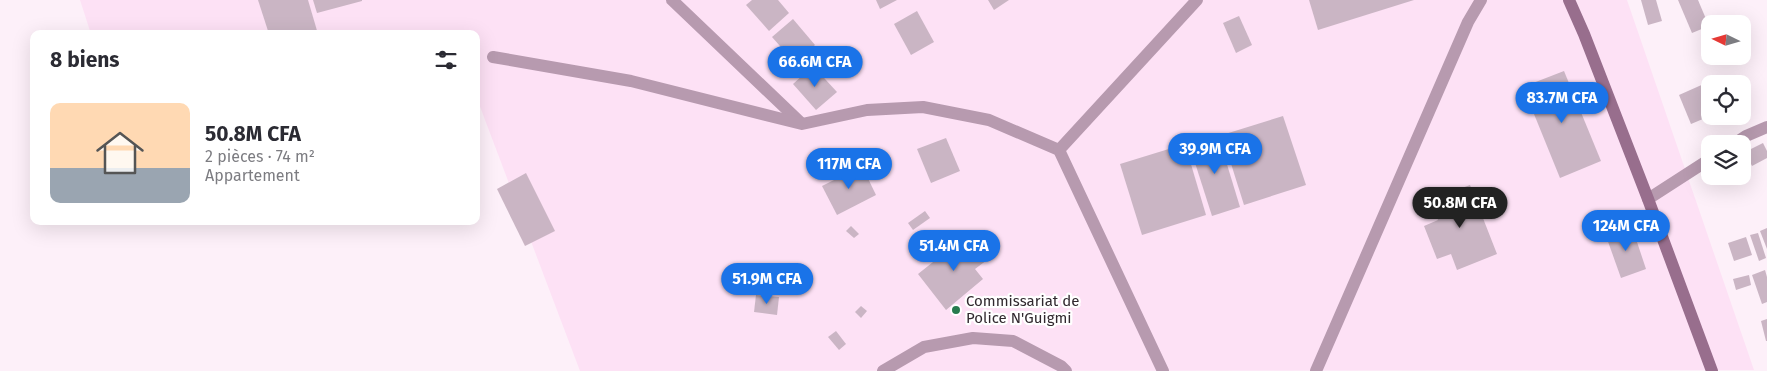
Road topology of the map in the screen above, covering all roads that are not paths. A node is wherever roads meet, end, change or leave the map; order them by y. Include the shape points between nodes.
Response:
1 (672, 0) edge
2 (1197, 0) edge
3 (1481, 0) edge
4 (1569, 0) edge
5 (492, 57) dead end
6 (802, 124) junction
7 (1767, 127) edge
8 (1748, 135) edge
9 (1058, 150) junction
10 (1701, 165) edge
11 (1648, 199) junction
12 (883, 371) edge
13 (1066, 371) edge
14 (1163, 371) edge
15 (1316, 371) edge
16 (1712, 371) edge

1 - 6 street
2 - 9 street
3 - 15 street via 1468,22
4 - 11 main road
5 - 6 street via 631,81
6 - 9 street via 867,110 923,107 989,120
7 - 8 street
9 - 14 street
10 - 11 street
11 - 16 main road
12 - 13 street via 924,347 972,338 1013,341

